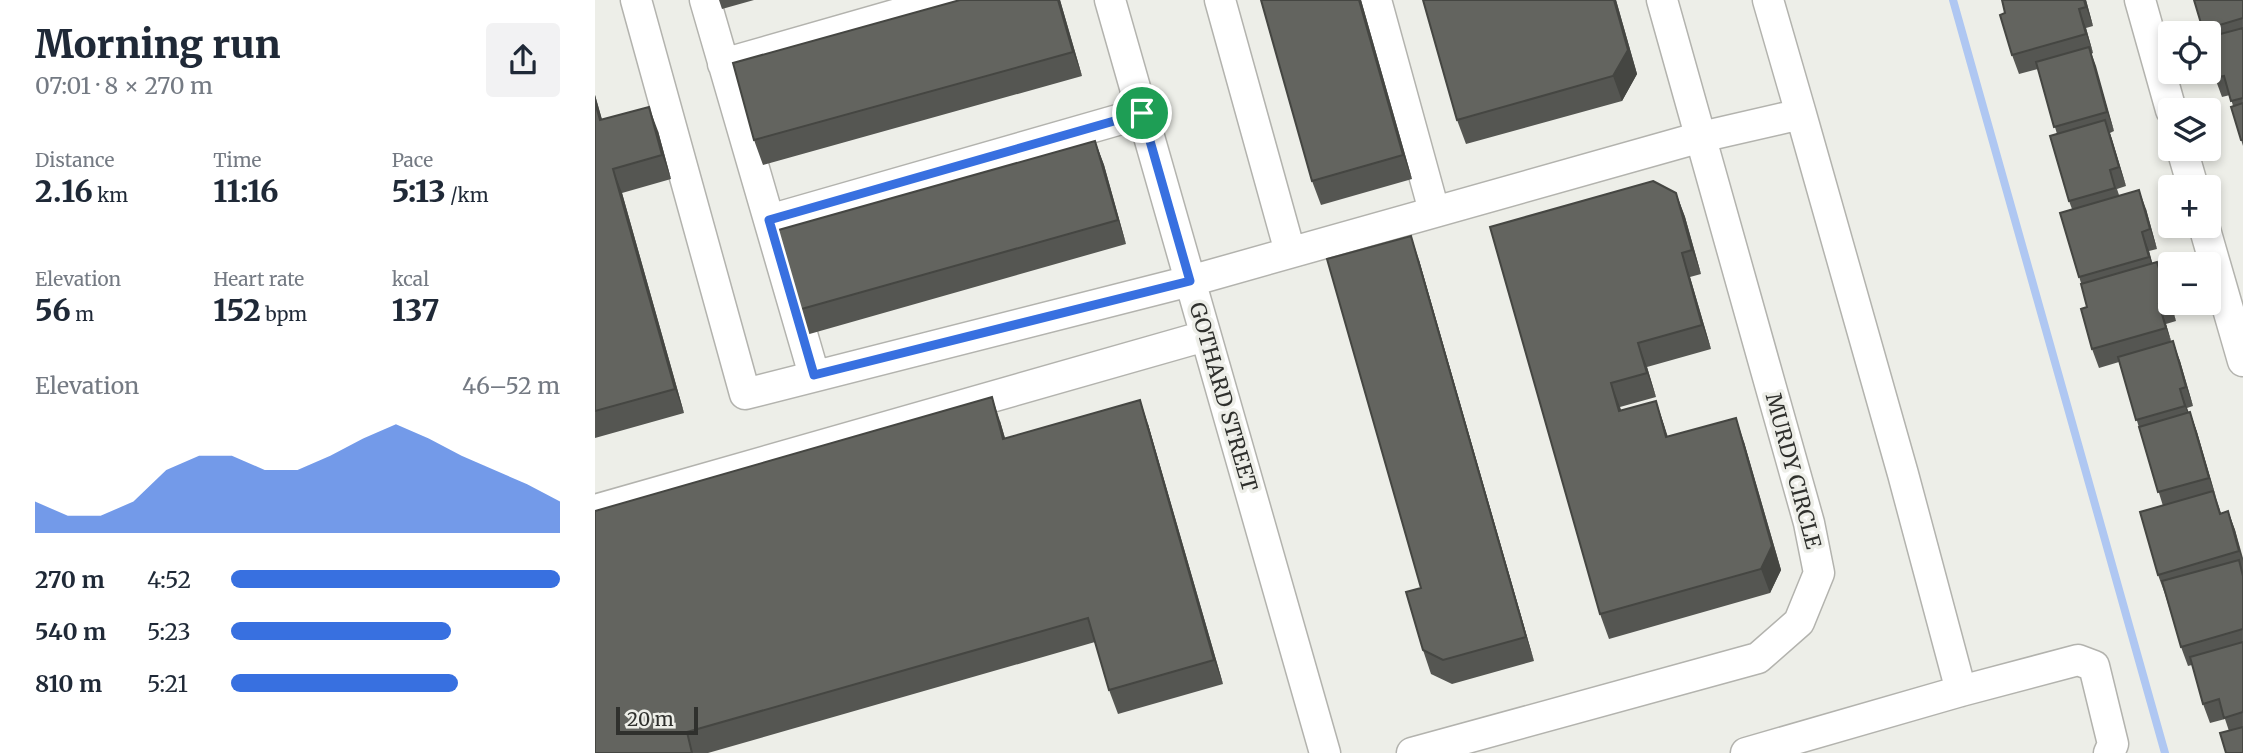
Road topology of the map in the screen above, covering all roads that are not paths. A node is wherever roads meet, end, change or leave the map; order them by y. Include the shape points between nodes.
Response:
1 (636, 0) edge
2 (705, 0) edge
3 (947, 0) edge
4 (1110, 0) edge
5 (1220, 0) edge
6 (1376, 0) edge
7 (1663, 0) edge
8 (1769, 0) edge
9 (2140, 0) edge
10 (723, 64) junction
11 (2168, 98) edge
12 (1142, 113) junction
13 (1801, 114) junction
14 (1701, 137) junction
15 (1434, 211) junction
16 (769, 220) junction
17 (2207, 238) edge
18 (1290, 252) junction
19 (1190, 281) junction
20 (1205, 335) junction
21 (2243, 361) edge
22 (814, 375) junction
23 (595, 510) edge
24 (1961, 691) junction
25 (1318, 751) edge
26 (1412, 753) edge
27 (1746, 753) edge
28 (2109, 753) edge

1 - 22 street via 745,394
2 - 10 street
3 - 10 street
4 - 12 street, GOTHARD STREET
5 - 18 street
6 - 15 street
7 - 14 street, MURDY CIRCLE
8 - 13 street
9 - 11 street
10 - 16 street
12 - 16 street
12 - 19 street, GOTHARD STREET
13 - 14 street
13 - 24 street
14 - 15 street
14 - 26 street, MURDY CIRCLE via 1809,523 1819,573 1800,622 1758,658
15 - 18 street
16 - 22 street
17 - 21 street
18 - 19 street
19 - 20 street, GOTHARD STREET
19 - 22 street
20 - 23 street
20 - 25 street, GOTHARD STREET
24 - 27 street
24 - 28 street via 2078,660 2088,662 2094,666 2113,744

